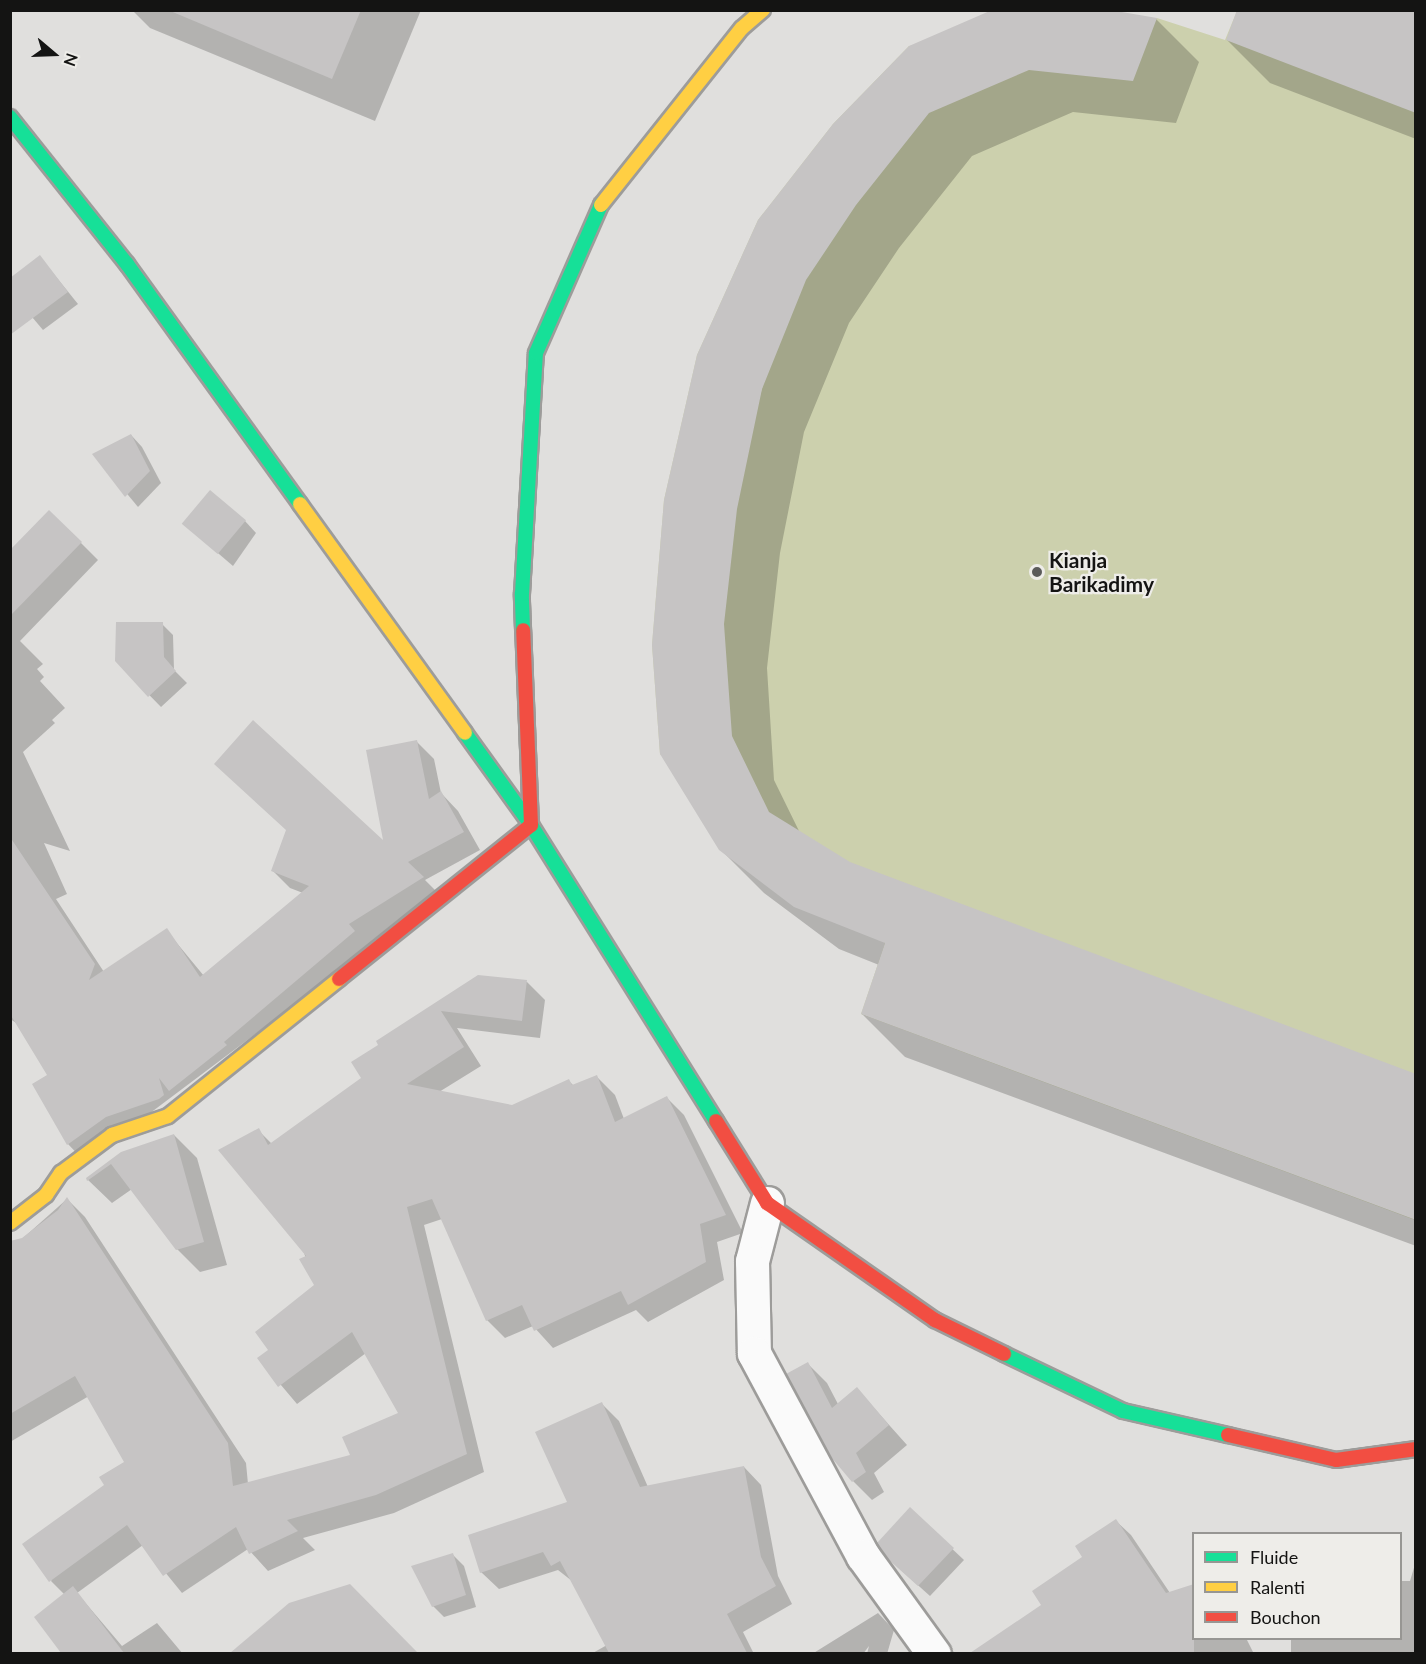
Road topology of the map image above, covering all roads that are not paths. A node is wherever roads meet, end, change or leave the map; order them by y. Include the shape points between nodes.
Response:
1 (763, 10) edge
2 (10, 117) edge
3 (531, 825) junction
4 (767, 1203) junction
5 (10, 1222) edge
6 (1416, 1449) edge
7 (934, 1653) edge

1 - 3 street via 742,28 604,197 536,353 522,594
2 - 3 street via 127,264
3 - 4 street
3 - 5 street via 168,1116 112,1135 61,1173 45,1195
4 - 6 street via 935,1320 1123,1410 1336,1460
4 - 7 street via 752,1261 754,1353 863,1556

